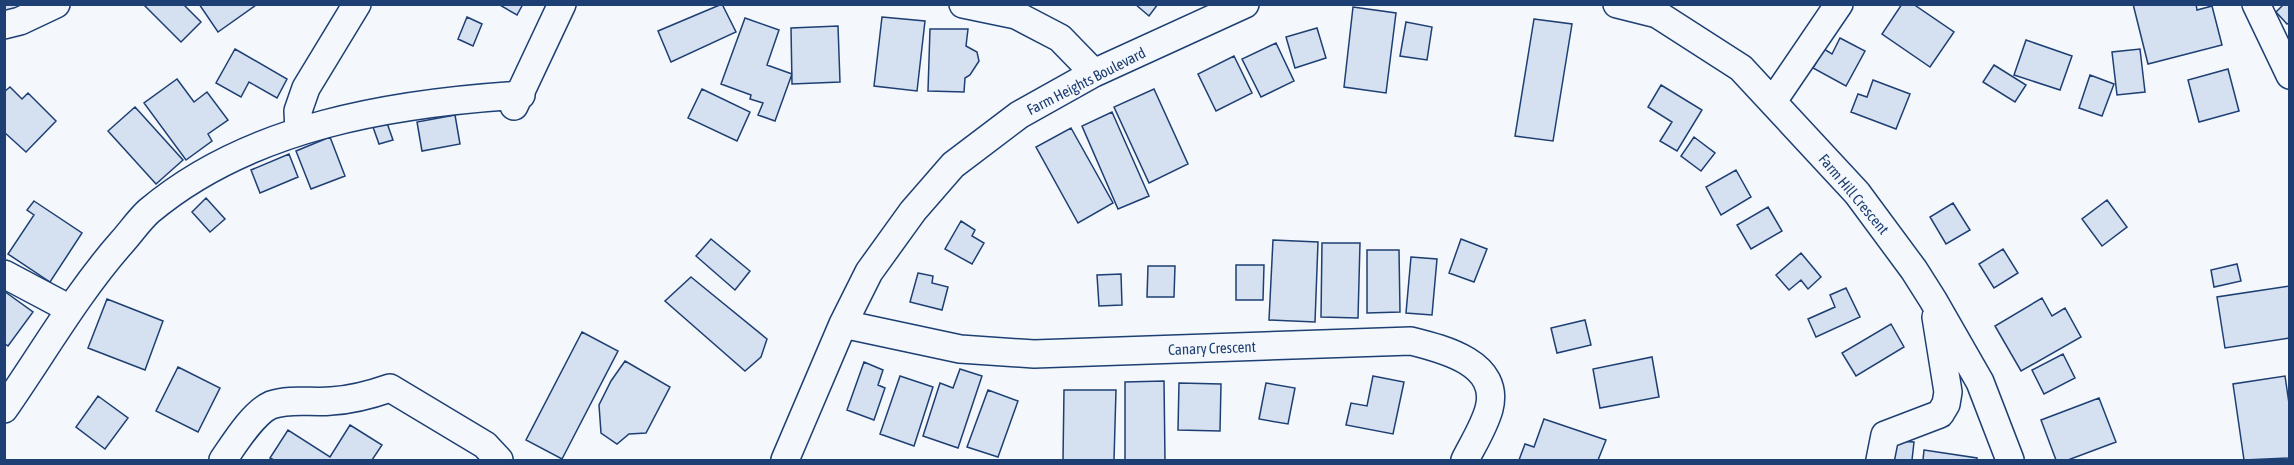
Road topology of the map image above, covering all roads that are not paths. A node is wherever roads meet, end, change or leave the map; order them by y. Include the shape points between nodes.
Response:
1 (56, 4) edge
2 (357, 4) edge
3 (562, 4) edge
4 (963, 4) edge
5 (1245, 4) edge
6 (1617, 4) edge
7 (1839, 4) edge
8 (2256, 4) edge
9 (4, 25) edge
10 (1094, 73) junction
11 (2289, 75) edge
12 (1773, 101) junction
13 (299, 131) junction
14 (4, 274) edge
15 (1933, 300) junction
16 (70, 309) junction
17 (843, 324) junction
18 (4, 409) edge
19 (223, 460) edge
20 (499, 460) edge
21 (785, 460) edge
22 (1465, 460) edge
23 (1880, 460) edge
24 (2010, 460) edge

1 - 9 street
2 - 13 street via 306,88 298,111
3 - 13 street via 517,100 419,104
4 - 10 street via 1016,15 1060,38
5 - 10 street, Farm Heights Boulevard
6 - 12 street, Farm Hill Crescent via 1657,14 1741,68
7 - 12 street
8 - 11 street
10 - 17 street, Farm Heights Boulevard via 1019,115 953,165 913,211 869,272
12 - 15 street, Farm Hill Crescent via 1857,193
13 - 16 street via 217,164 148,212 92,276
14 - 16 street
15 - 23 street via 1948,392 1946,404 1940,414 1886,435
15 - 24 street, Farm Hill Crescent via 1980,382
16 - 18 street
17 - 21 street, Farm Heights Boulevard
17 - 22 street, Canary Crescent via 960,349 1034,354 1411,340 1466,358 1487,381 1489,408
19 - 20 street via 248,425 270,406 362,398 390,387 485,445

